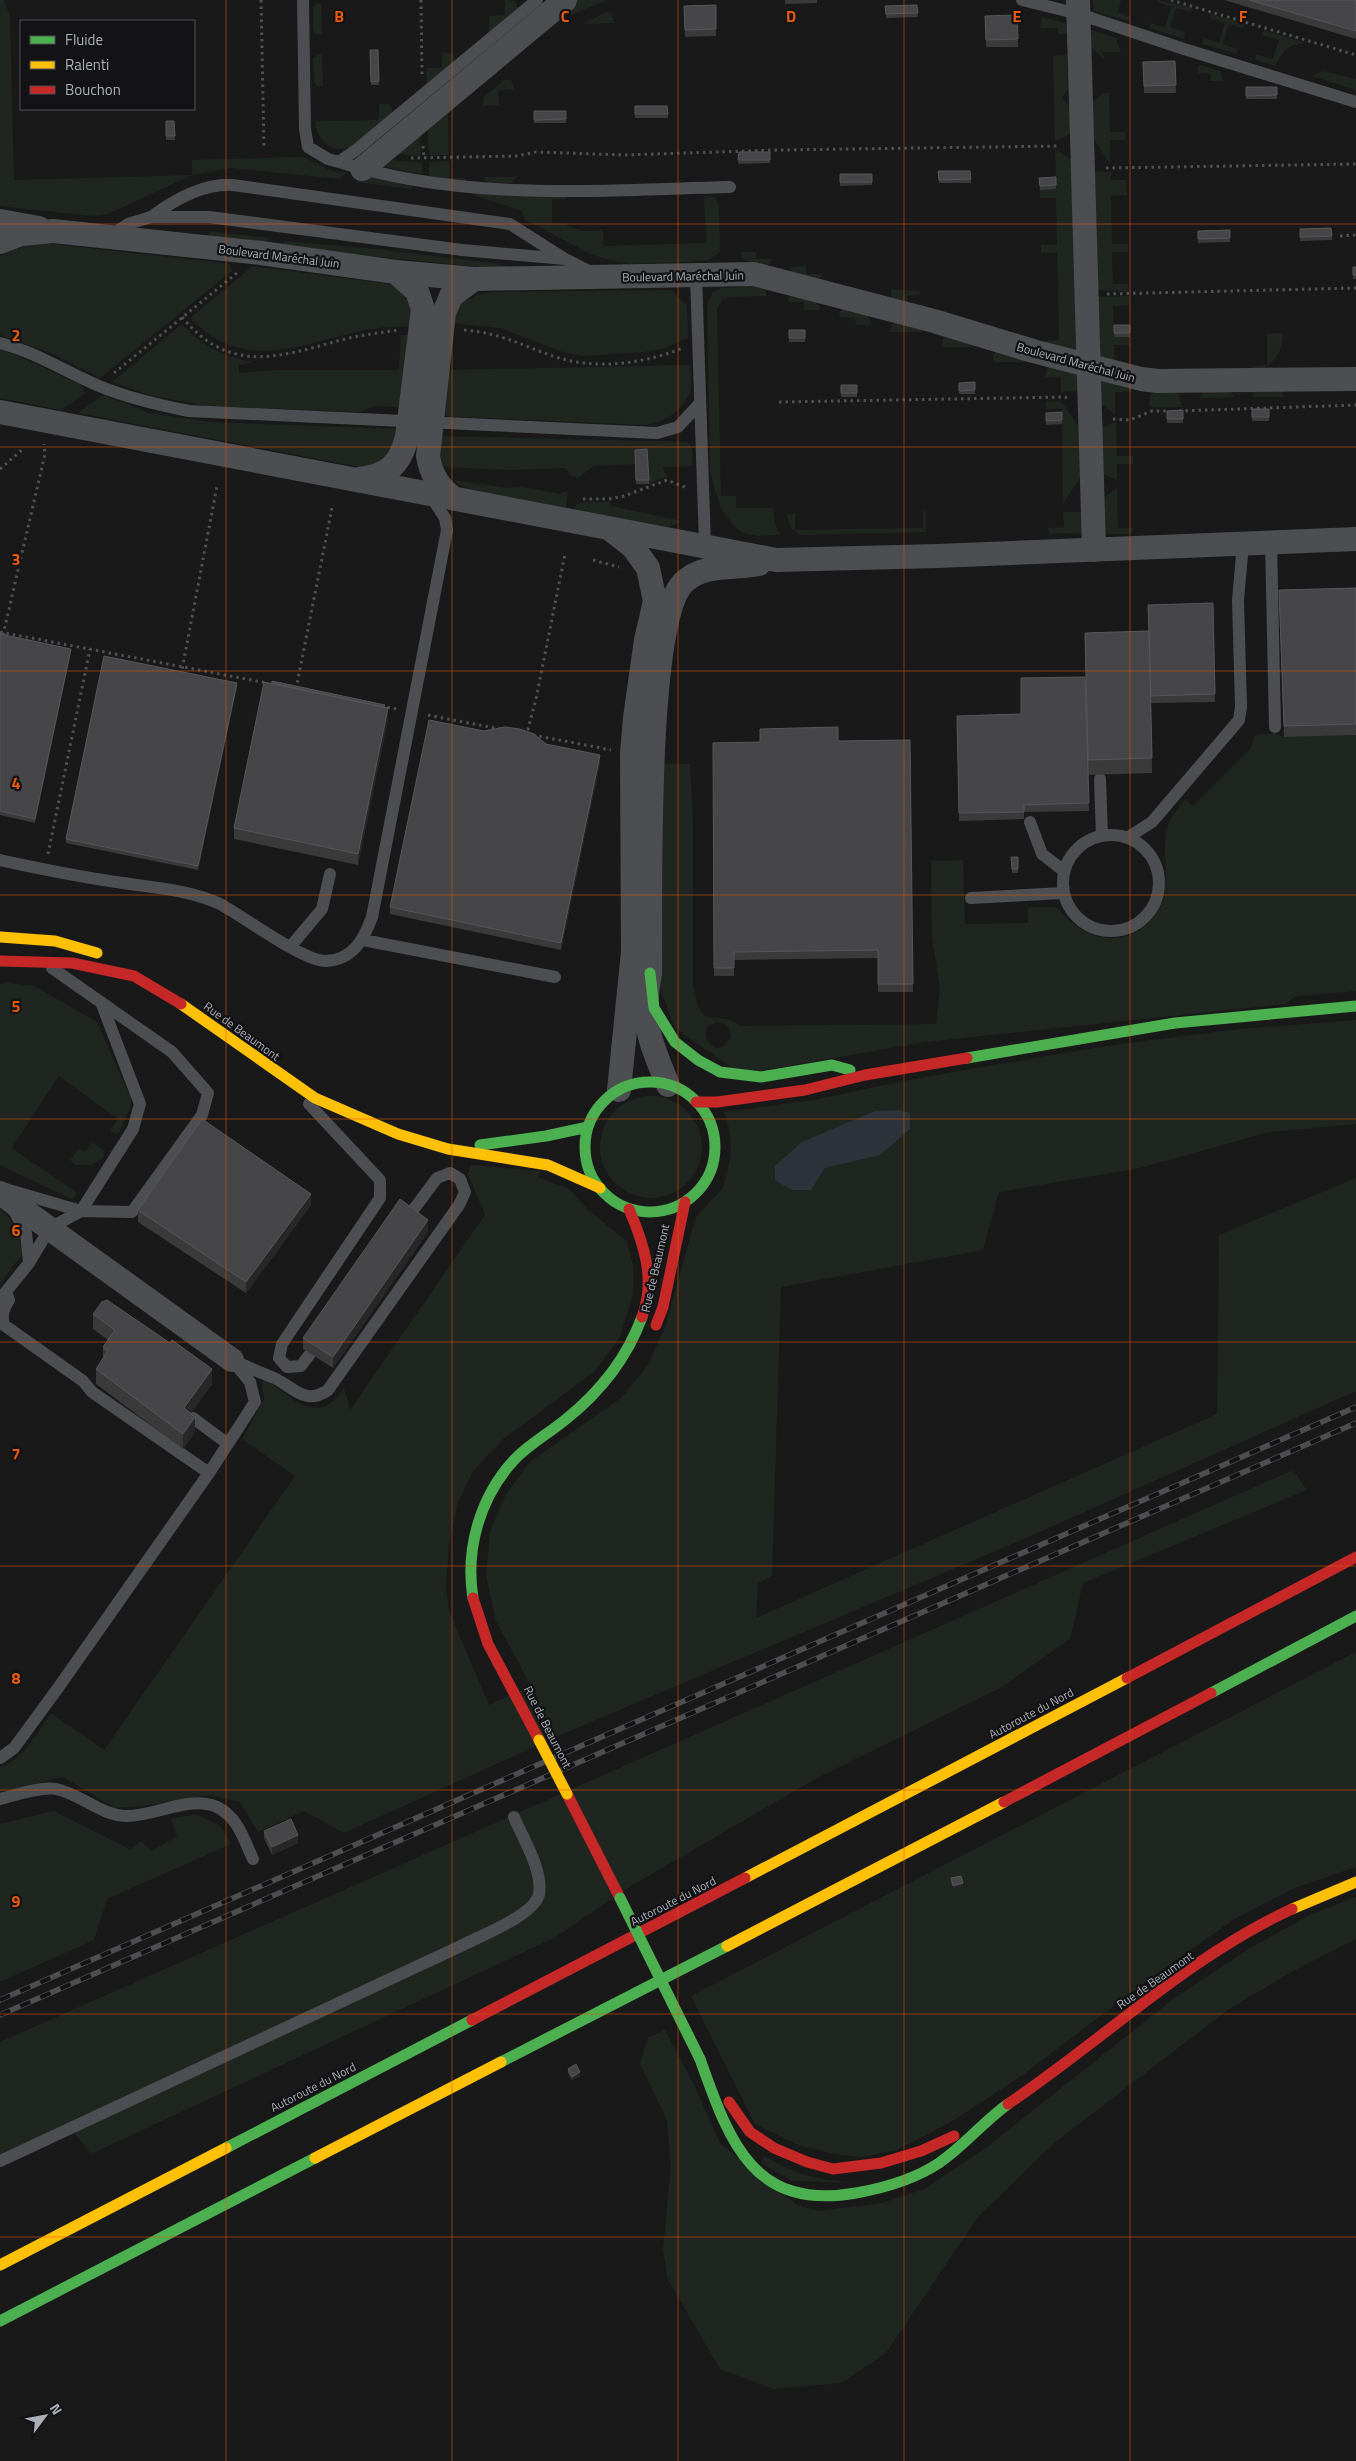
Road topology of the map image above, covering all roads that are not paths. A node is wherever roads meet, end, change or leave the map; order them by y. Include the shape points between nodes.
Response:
1 (303, 0) edge
2 (537, 0) edge
3 (565, 0) edge
4 (1022, 0) edge
5 (1079, 7) edge
6 (1356, 102) edge
7 (339, 162) junction
8 (362, 169) junction
9 (730, 187) dead end
10 (151, 217) junction
11 (0, 221) edge
12 (53, 231) junction
13 (108, 237) junction
14 (0, 242) edge
15 (565, 259) junction
16 (396, 272) junction
17 (696, 276) junction
18 (474, 278) junction
19 (603, 278) junction
20 (0, 343) edge
21 (1089, 364) junction
22 (1356, 379) edge
23 (699, 404) junction
24 (0, 412) edge
25 (420, 423) junction
26 (358, 479) junction
27 (428, 493) junction
28 (455, 498) junction
29 (608, 528) junction
30 (1356, 539) edge
31 (1272, 542) junction
32 (1243, 544) junction
33 (705, 545) junction
34 (1094, 550) junction
35 (776, 560) junction
36 (645, 720) junction
37 (1275, 727) dead end
38 (1100, 779) edge
39 (1030, 822) dead end
40 (1102, 836) junction
41 (1127, 838) junction
42 (0, 860) edge
43 (1064, 871) junction
44 (330, 874) dead end
45 (1063, 893) junction
46 (971, 898) dead end
47 (0, 937) edge
48 (363, 940) junction
49 (291, 946) junction
50 (0, 960) edge
51 (41, 961) junction
52 (14, 962) junction
53 (0, 969) edge
54 (650, 973) junction
55 (134, 976) junction
56 (555, 977) dead end
57 (101, 1002) junction
58 (1356, 1006) edge
59 (866, 1075) junction
60 (285, 1078) junction
61 (668, 1085) junction
62 (619, 1090) junction
63 (696, 1102) junction
64 (588, 1127) junction
65 (448, 1149) junction
66 (600, 1188) junction
67 (1, 1192) edge
68 (685, 1202) junction
69 (629, 1209) junction
70 (80, 1211) junction
71 (408, 1217) edge
72 (50, 1228) junction
73 (29, 1263) junction
74 (3, 1295) edge
75 (652, 1333) dead end
76 (310, 1354) edge
77 (232, 1360) junction
78 (605, 1399) dead end
79 (193, 1418) edge
80 (565, 1420) junction
81 (228, 1444) junction
82 (209, 1473) junction
83 (1356, 1557) edge
84 (1356, 1616) edge
85 (0, 1758) edge
86 (0, 1799) edge
87 (514, 1817) dead end
88 (253, 1859) dead end
89 (1356, 1882) edge
90 (700, 2059) junction
91 (982, 2123) junction
92 (0, 2162) edge
93 (0, 2265) edge
94 (0, 2321) edge

1 - 7 lane via 308,147
2 - 7 lane
3 - 8 street
4 - 5 lane
5 - 6 lane via 1184,49
5 - 21 street
7 - 8 lane
8 - 9 lane via 449,185 525,190
10 - 13 lane via 128,224
10 - 15 lane via 209,217 462,250
10 - 15 lane via 164,207 206,187 233,185 510,224
11 - 12 street
12 - 13 street, Boulevard Maréchal Juin
12 - 14 street, Boulevard Maréchal Juin via 21,234
13 - 16 street, Boulevard Maréchal Juin via 261,253
15 - 19 lane
16 - 18 street, Boulevard Maréchal Juin
16 - 25 street via 416,291 423,309
17 - 19 street, Boulevard Maréchal Juin
17 - 21 street, Boulevard Maréchal Juin via 754,274 775,278
17 - 23 lane
18 - 19 street, Boulevard Maréchal Juin
18 - 25 street via 459,288 447,304
20 - 25 lane via 35,354 99,386 189,412
21 - 22 street, Boulevard Maréchal Juin via 1158,381
21 - 34 street
23 - 25 lane via 678,427 657,433
23 - 33 lane
24 - 26 street
25 - 26 street via 394,466 373,477
25 - 28 street via 429,468 438,484
26 - 27 street
27 - 28 street
27 - 48 lane via 445,518 447,530 372,917
28 - 29 street
29 - 33 street
29 - 36 street via 633,547 648,568 655,601 642,671
30 - 31 street
31 - 32 street
31 - 37 lane
32 - 34 street
32 - 41 lane via 1238,600 1242,707 1239,720 1152,822
33 - 35 street
34 - 35 street
35 - 36 street via 704,571 683,583 673,602
36 - 54 street via 652,776
36 - 62 street via 632,753 633,952
38 - 40 lane
39 - 43 lane via 1042,854
40 - 41 lane
40 - 43 lane via 1078,847 1068,859
41 - 45 lane via 1149,854 1159,884 1152,906 1137,923 1123,930 1107,931 1092,927 1079,919
42 - 49 lane via 193,894 220,904
43 - 45 lane
44 - 49 lane via 322,909
45 - 46 lane
47 - 55 main road via 55,941 96,952
48 - 49 lane via 344,957 326,961 308,957
48 - 56 lane
50 - 52 main road, Rue de Beaumont
51 - 52 main road, Rue de Beaumont
51 - 55 main road, Rue de Beaumont via 72,963
51 - 57 lane
52 - 53 main road, Rue de Beaumont
54 - 59 main road via 654,1008 675,1042 720,1072 761,1077 832,1064
54 - 61 street via 645,1002 648,1034
55 - 60 main road, Rue de Beaumont via 167,994
57 - 70 lane via 140,1104 133,1129
57 - 70 lane via 172,1052 208,1093 202,1115 132,1212
58 - 59 main road via 1175,1023
59 - 63 main road via 805,1090
60 - 65 main road, Rue de Beaumont via 315,1098 398,1134
60 - 76 lane via 380,1180 380,1198 282,1344 280,1358 287,1366 301,1366
61 - 62 main road via 651,1082
61 - 63 main road
62 - 64 main road via 600,1106
63 - 68 main road via 706,1115 715,1147 707,1178
64 - 65 main road, Rue de Beaumont
64 - 66 main road via 586,1159
65 - 66 main road, Rue de Beaumont via 548,1166
66 - 69 main road
67 - 70 lane via 32,1195
67 - 72 street
67 - 73 lane via 26,1233
68 - 69 main road via 658,1212
68 - 75 main road, Rue de Beaumont via 663,1307
69 - 80 main road, Rue de Beaumont via 643,1243 648,1267 646,1297 639,1325 630,1346 597,1390
70 - 72 lane
71 - 77 lane via 437,1178 450,1173 460,1180 465,1192 459,1205 328,1390 320,1396 308,1396
72 - 73 lane
72 - 77 street
73 - 74 lane
74 - 82 lane via 9,1300 4,1309 4,1325 83,1381 92,1392
77 - 81 lane via 250,1382 255,1402
78 - 80 main road, Rue de Beaumont
79 - 81 lane
80 - 90 main road, Rue de Beaumont, bridge via 527,1448 497,1483 481,1512 473,1548 471,1585 480,1626
81 - 82 lane
82 - 85 lane via 14,1748
83 - 93 main road, Autoroute du Nord
84 - 94 main road via 996,1806
86 - 88 lane via 54,1788 109,1813 126,1816 203,1803 229,1815 239,1828
87 - 92 lane via 536,1870 539,1887 534,1905 518,1917
89 - 91 main road, Rue de Beaumont via 1305,1902 1248,1932
90 - 91 main road, Rue de Beaumont via 750,2132 774,2148 833,2169 881,2163 921,2151
90 - 91 main road, Rue de Beaumont via 737,2148 750,2166 772,2183 800,2193 830,2196 865,2192 894,2184 950,2156

